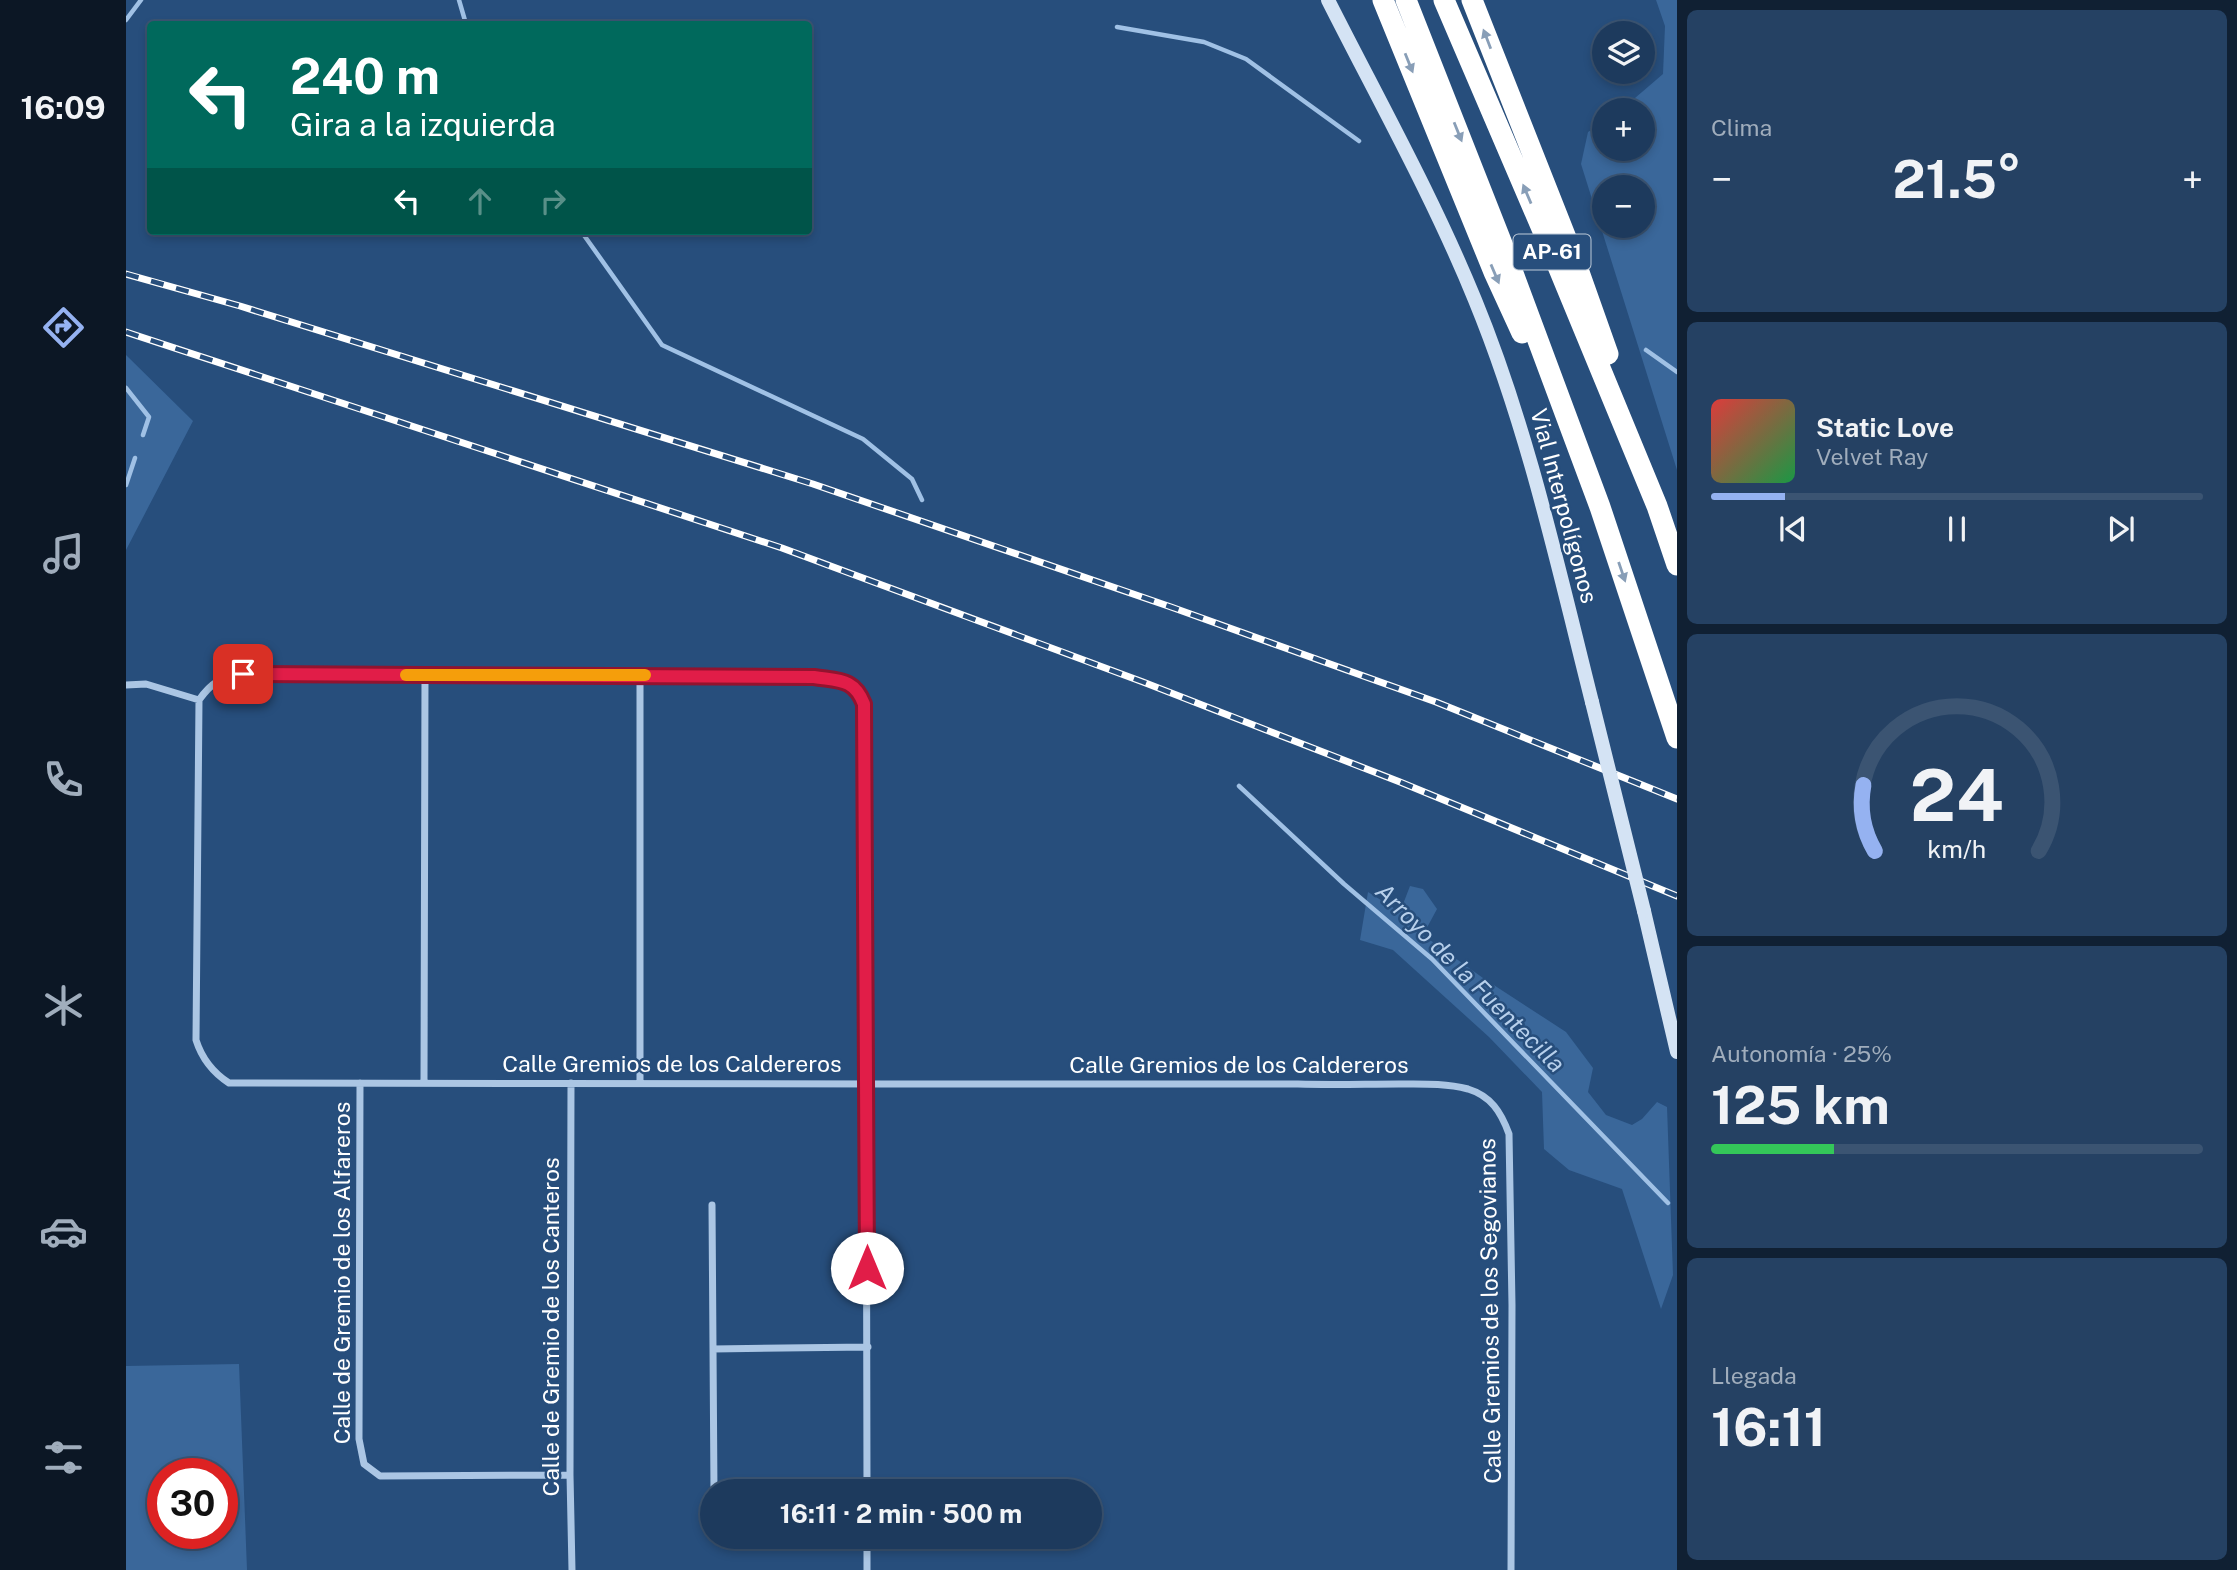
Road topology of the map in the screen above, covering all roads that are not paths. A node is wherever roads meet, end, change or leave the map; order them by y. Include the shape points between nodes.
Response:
1 (1328, 0) edge
2 (1383, 0) edge
3 (1406, 0) edge
4 (1444, 0) edge
5 (1472, 0) edge
6 (1657, 506) junction
7 (1600, 507) junction
8 (1677, 565) edge
9 (425, 675) junction
10 (640, 675) junction
11 (126, 685) edge
12 (199, 700) junction
13 (1675, 731) edge
14 (1677, 1052) edge
15 (360, 1083) junction
16 (424, 1083) junction
17 (571, 1083) junction
18 (640, 1083) junction
19 (866, 1084) junction
20 (1450, 1086) joint
21 (712, 1205) dead end
22 (868, 1347) junction
23 (713, 1349) junction
24 (569, 1475) junction
25 (714, 1479) edge
26 (867, 1479) edge
27 (867, 1549) edge
28 (572, 1570) edge
29 (867, 1570) edge
30 (1511, 1570) edge

1 - 14 main road, Vial Interpolígonos, bridge via 1432,206 1483,321 1507,389 1539,492
2 -> 7 highway via 1494,272
3 -> 7 highway, AP-61
6 -> 4 highway, AP-61
6 -> 5 highway via 1601,333
6 - 8 highway, AP-61
7 -> 13 highway, AP-61
9 - 10 street
9 - 12 street via 230,675 216,680
9 - 16 street
10 - 18 street
10 - 19 street via 814,677 844,681 858,689 864,704
11 - 12 street via 146,684
12 - 15 street, Calle Gremios de los Caldereros via 196,1040 208,1064 229,1083
15 - 16 street, Calle Gremios de los Caldereros
15 - 24 street, Calle de Gremio de los Alfareros via 359,1439 364,1464 380,1476
16 - 17 street, Calle Gremios de los Caldereros
17 - 18 street, Calle Gremios de los Caldereros
17 - 24 street, Calle de Gremio de los Canteros
18 - 19 street, Calle Gremios de los Caldereros
19 - 20 street, Calle Gremios de los Caldereros
19 - 22 street
20 - 30 street, Calle Gremios de los Segovianos via 1480,1094 1492,1103 1509,1134
21 - 23 street
22 - 23 street
22 - 26 street
23 - 25 street
24 - 28 street, Calle de Gremio de los Canteros
27 - 29 street

